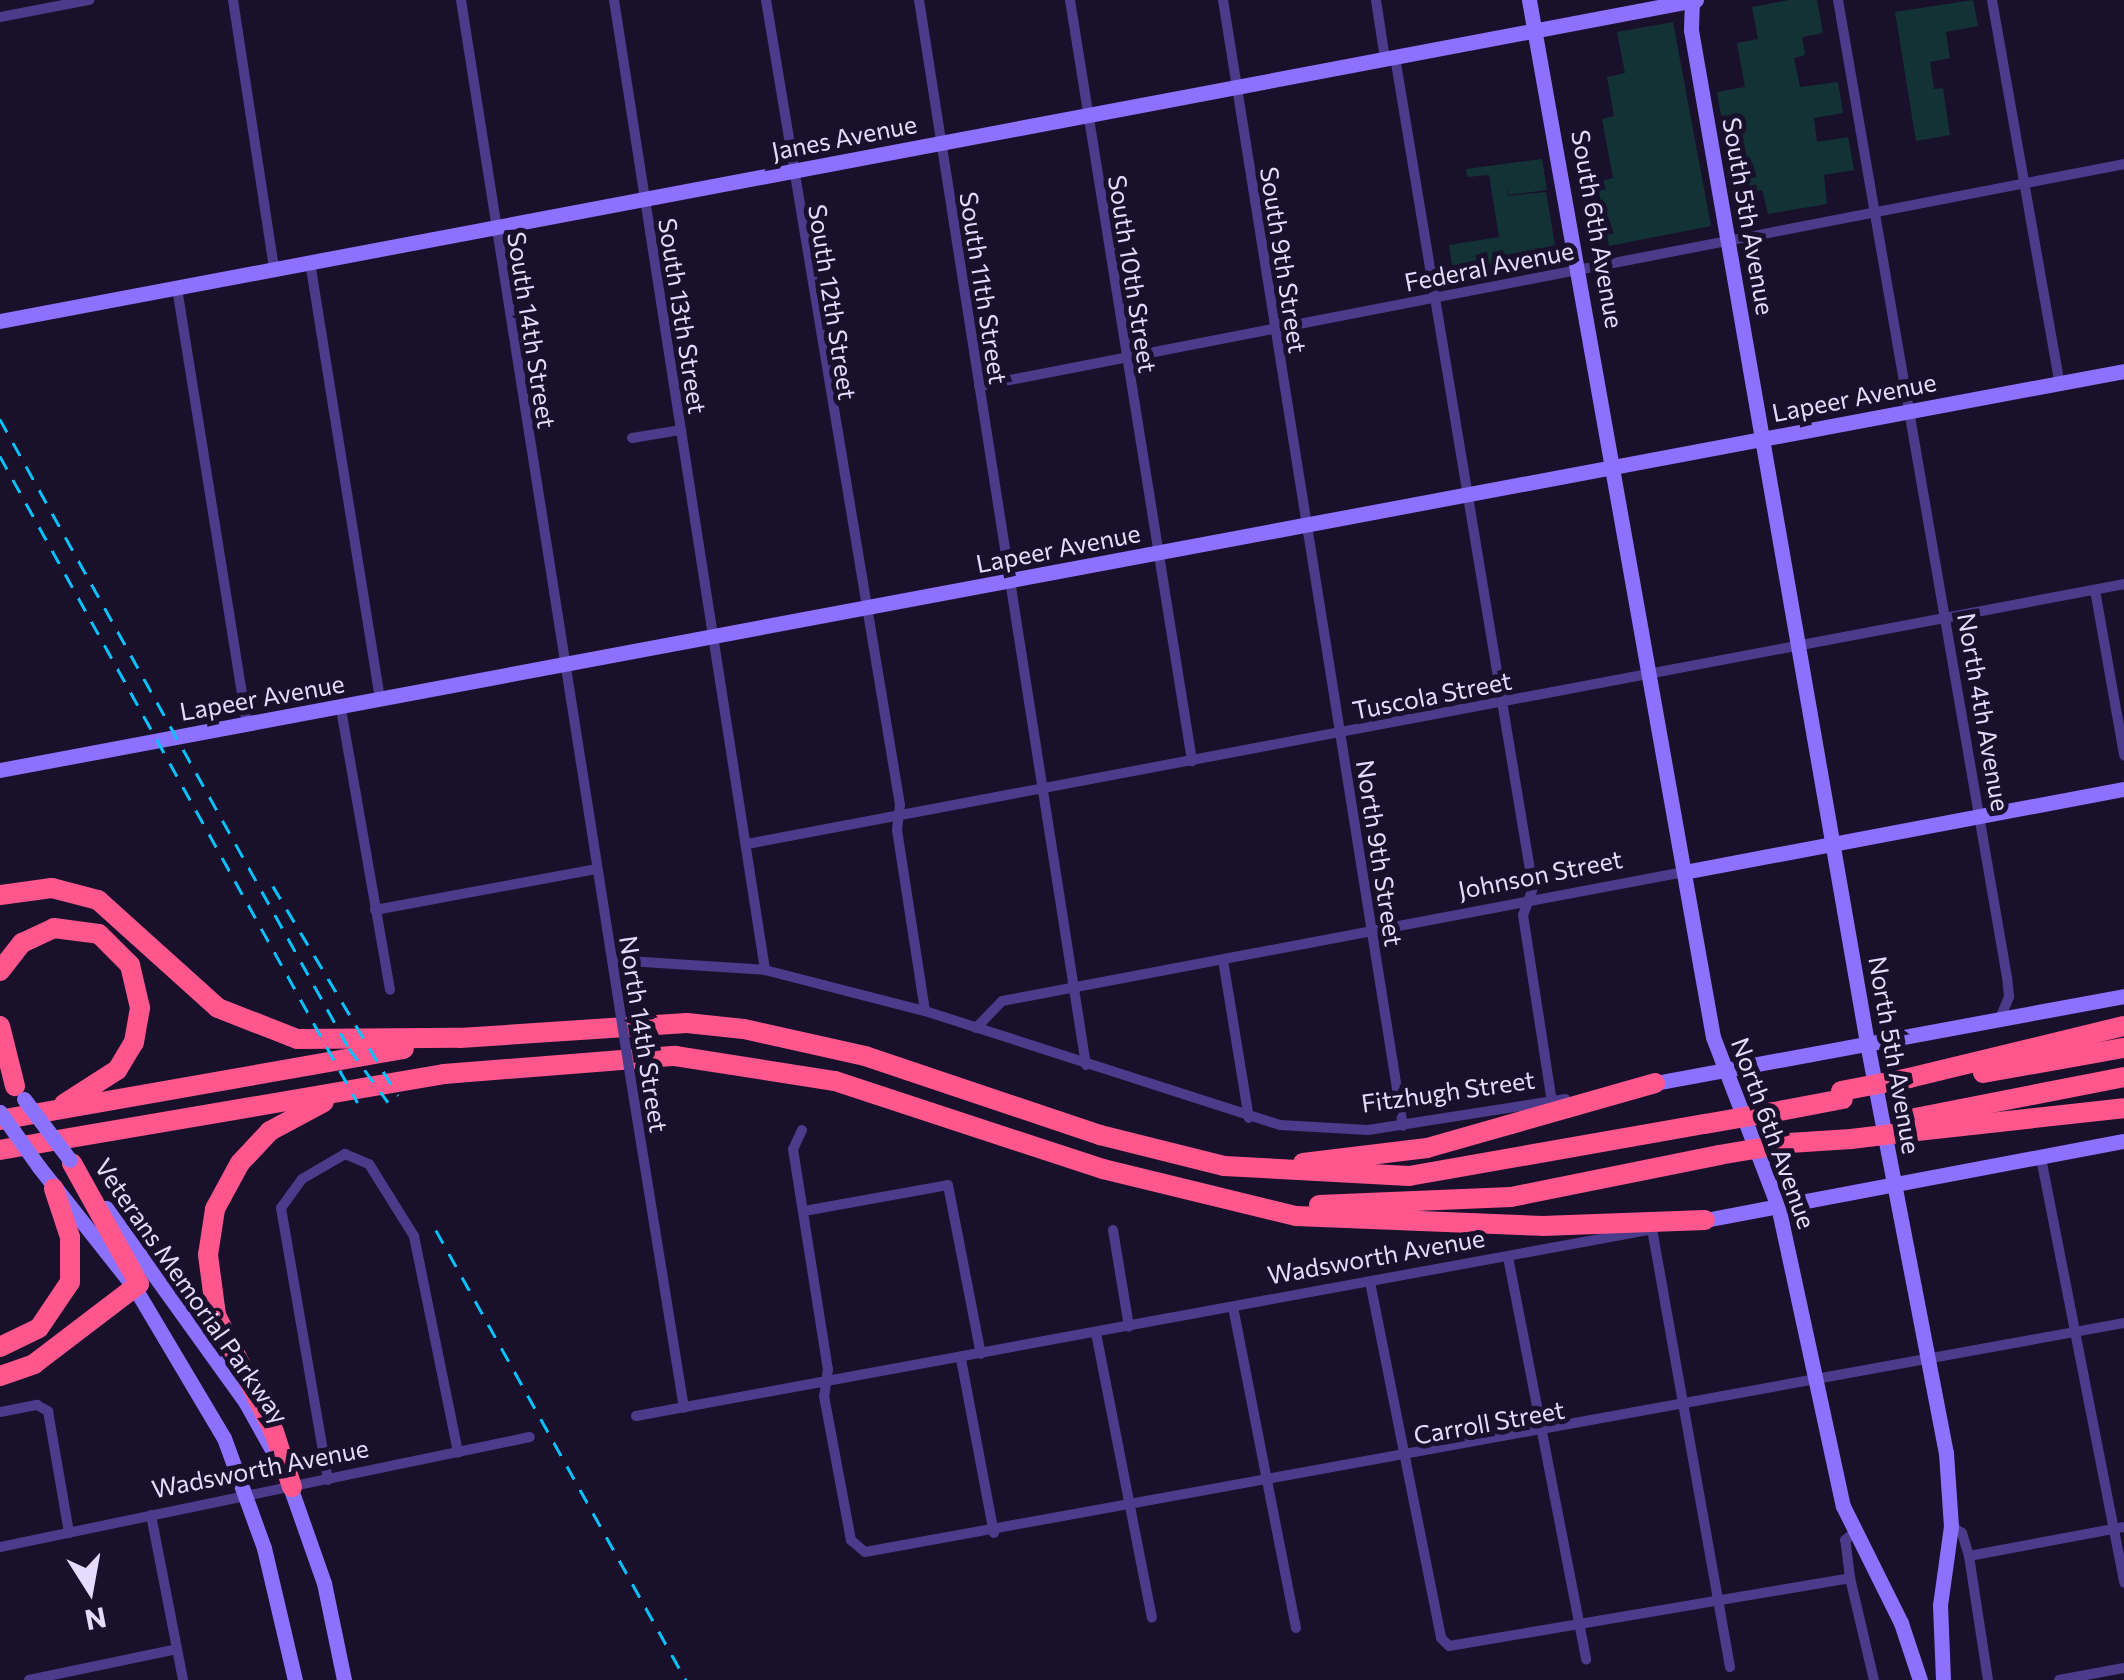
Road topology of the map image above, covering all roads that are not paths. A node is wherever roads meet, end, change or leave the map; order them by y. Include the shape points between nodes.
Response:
1 (90, 0) edge
2 (233, 0) edge
3 (462, 0) edge
4 (614, 0) edge
5 (766, 0) edge
6 (918, 0) edge
7 (1070, 0) edge
8 (1223, 0) edge
9 (1376, 0) edge
10 (1529, 0) edge
11 (1693, 0) edge
12 (1838, 0) edge
13 (1992, 0) edge
14 (0, 16) edge
15 (1536, 30) junction
16 (1390, 58) junction
17 (1236, 89) junction
18 (1089, 117) junction
19 (941, 144) junction
20 (2124, 164) edge
21 (792, 172) junction
22 (2025, 182) junction
23 (644, 200) junction
24 (1876, 212) junction
25 (495, 227) junction
26 (1728, 240) junction
27 (310, 262) junction
28 (1581, 268) junction
29 (274, 269) junction
30 (177, 288) junction
31 (1436, 297) junction
32 (0, 322) edge
33 (1276, 328) junction
34 (1126, 357) junction
35 (2124, 370) edge
36 (2060, 384) junction
37 (979, 386) junction
38 (1911, 412) junction
39 (680, 430) junction
40 (632, 438) dead end
41 (1764, 440) junction
42 (1616, 468) junction
43 (1467, 497) junction
44 (1306, 526) junction
45 (1157, 554) junction
46 (1010, 582) junction
47 (2124, 584) edge
48 (2095, 590) junction
49 (866, 609) junction
50 (1947, 617) junction
51 (714, 637) junction
52 (1798, 646) junction
53 (565, 666) junction
54 (1650, 674) junction
55 (380, 700) junction
56 (1502, 702) junction
57 (341, 708) junction
58 (246, 725) junction
59 (1341, 733) junction
60 (2124, 755) edge
61 (1192, 761) junction
62 (0, 770) edge
63 (2124, 788) edge
64 (1043, 790) junction
65 (1982, 815) junction
66 (898, 817) junction
67 (747, 844) junction
68 (1833, 844) junction
69 (597, 869) junction
70 (1684, 872) junction
71 (0, 895) edge
72 (1528, 901) junction
73 (375, 910) junction
74 (1373, 931) junction
75 (612, 960) junction
76 (1223, 960) junction
77 (765, 970) junction
78 (0, 972) edge
79 (1074, 988) junction
80 (390, 990) dead end
81 (2124, 996) edge
82 (925, 1011) junction
83 (2000, 1018) junction
84 (0, 1026) edge
85 (2124, 1026) edge
86 (976, 1028) junction
87 (460, 1038) junction
88 (1867, 1042) junction
89 (2124, 1048) edge
90 (0, 1062) edge
91 (1086, 1065) junction
92 (1722, 1072) junction
93 (2124, 1077) edge
94 (1655, 1082) junction
95 (1909, 1082) junction
96 (350, 1090) junction
97 (20, 1093) junction
98 (1552, 1102) junction
99 (2124, 1108) edge
100 (53, 1111) junction
101 (0, 1112) edge
102 (1249, 1118) junction
103 (0, 1120) edge
104 (1916, 1124) junction
105 (1403, 1126) junction
106 (802, 1130) dead end
107 (2124, 1141) edge
108 (0, 1150) edge
109 (2041, 1158) junction
110 (1195, 1159) junction
111 (71, 1162) junction
112 (1892, 1184) junction
113 (54, 1189) junction
114 (1222, 1197) junction
115 (1778, 1206) junction
116 (804, 1211) junction
117 (1705, 1220) junction
118 (1652, 1229) junction
119 (1112, 1230) dead end
120 (1508, 1257) junction
121 (1370, 1282) junction
122 (136, 1290) junction
123 (1233, 1308) junction
124 (2124, 1324) edge
125 (1130, 1326) junction
126 (2075, 1333) junction
127 (1096, 1334) junction
128 (0, 1348) edge
129 (981, 1354) junction
130 (960, 1358) junction
131 (1927, 1361) junction
132 (0, 1376) edge
133 (824, 1382) junction
134 (1817, 1382) junction
135 (684, 1408) junction
136 (1679, 1408) junction
137 (0, 1412) edge
138 (636, 1416) dead end
139 (1542, 1432) junction
140 (530, 1438) dead end
141 (458, 1453) junction
142 (1406, 1457) junction
143 (328, 1480) junction
144 (1268, 1483) junction
145 (292, 1487) junction
146 (246, 1497) junction
147 (1130, 1509) junction
148 (151, 1515) junction
149 (1950, 1526) junction
150 (2119, 1528) edge
151 (69, 1533) junction
152 (994, 1534) junction
153 (1853, 1534) junction
154 (0, 1547) edge
155 (1969, 1556) junction
156 (1850, 1578) junction
157 (2124, 1583) edge
158 (1718, 1603) junction
159 (1152, 1618) dead end
160 (1296, 1628) dead end
161 (1581, 1628) junction
162 (177, 1649) junction
163 (1586, 1660) dead end
164 (1730, 1667) dead end
165 (2124, 1668) edge
166 (29, 1680) edge
167 (184, 1680) edge
168 (295, 1680) edge
169 (344, 1680) edge
170 (1874, 1680) edge
171 (1920, 1680) edge
172 (1943, 1680) edge
173 (1988, 1680) edge
174 (2059, 1680) edge

1 - 14 street
2 - 29 street
3 - 25 street, South 14th Street
4 - 23 street, South 13th Street
5 - 21 street, South 12th Street
6 - 19 street, South 11th Street
7 - 18 street, South 10th Street
8 - 17 street, South 9th Street
9 - 16 street
10 - 15 street, South 6th Avenue
11 - 15 street, Janes Avenue
11 - 26 street, South 5th Avenue
12 - 24 street, North 4th Avenue
13 - 22 street
15 - 16 street, Janes Avenue
15 - 28 street, South 6th Avenue
16 - 17 street, Janes Avenue
16 - 31 street
17 - 18 street, Janes Avenue
17 - 33 street, South 9th Street
18 - 19 street, Janes Avenue
18 - 34 street, South 10th Street
19 - 21 street, Janes Avenue
19 - 37 street, South 11th Street
20 - 22 street, Federal Avenue
21 - 23 street, Janes Avenue
21 - 49 street, South 12th Street
22 - 24 street, Federal Avenue
22 - 36 street
23 - 25 street, Janes Avenue
23 - 39 street, South 13th Street
24 - 26 street, Federal Avenue
24 - 38 street, North 4th Avenue
25 - 27 street, Janes Avenue
25 - 53 street, South 14th Street
26 - 28 street, Federal Avenue
26 - 41 street, South 5th Avenue
27 - 29 street, Janes Avenue
27 - 55 street
28 - 31 street, Federal Avenue
28 - 42 street, South 6th Avenue
29 - 30 street, Janes Avenue
30 - 32 street, Janes Avenue
30 - 58 street
31 - 33 street, Federal Avenue
31 - 43 street
33 - 34 street, Federal Avenue
33 - 44 street, South 9th Street
34 - 37 street, Federal Avenue
34 - 45 street, South 10th Street
35 - 36 street, Lapeer Avenue
36 - 38 street, Lapeer Avenue
37 - 46 street, South 11th Street
38 - 41 street, Lapeer Avenue
38 - 50 street, North 4th Avenue
39 - 40 street
39 - 51 street, South 13th Street
41 - 42 street, Lapeer Avenue
41 - 52 street, North 5th Avenue
42 - 43 street, Lapeer Avenue
42 - 54 street, North 6th Avenue
43 - 44 street, Lapeer Avenue
43 - 56 street
44 - 45 street, Lapeer Avenue
44 - 59 street, North 9th Street
45 - 46 street, Lapeer Avenue
45 - 61 street, South 10th Street
46 - 49 street, Lapeer Avenue
46 - 64 street, South 11th Street
47 - 48 street, Tuscola Street
48 - 50 street, Tuscola Street
48 - 60 street
49 - 51 street, Lapeer Avenue
49 - 66 street, South 12th Street
50 - 52 street, Tuscola Street
50 - 65 street, North 4th Avenue
51 - 53 street, Lapeer Avenue
51 - 67 street, South 13th Street
52 - 54 street, Tuscola Street
52 - 68 street, North 5th Avenue
53 - 55 street, Lapeer Avenue
53 - 69 street, North 14th Street
54 - 56 street, Tuscola Street
54 - 70 street, North 6th Avenue
55 - 57 street, Lapeer Avenue
56 - 59 street, Tuscola Street
56 - 72 street via 1533,888
57 - 58 street, Lapeer Avenue
57 - 73 street
58 - 62 street, Lapeer Avenue
59 - 61 street, Tuscola Street
59 - 74 street, North 9th Street
61 - 64 street, Tuscola Street
63 - 65 street, Johnson Street
64 - 66 street, Tuscola Street
64 - 79 street, South 11th Street
65 - 68 street, Johnson Street
65 - 83 street, North 4th Avenue via 2008,988
66 - 67 street, Tuscola Street
66 - 82 street, South 12th Street
67 - 77 street, South 13th Street
68 - 70 street, Johnson Street
68 - 88 street, North 5th Avenue
69 - 73 street
69 - 75 street, North 14th Street
70 - 72 street, Johnson Street
70 - 92 street, North 6th Avenue
71 - 87 highway via 52,888 98,900 218,1008 267,1032 310,1040
72 - 74 street, Johnson Street
72 - 98 street via 1523,914
73 - 80 street
74 - 76 street, Johnson Street
74 - 105 street, North 9th Street
75 - 77 street, Fitzhugh Street
75 - 135 street, North 14th Street, bridge
76 - 79 street, Johnson Street
76 - 102 street
77 - 82 street, Fitzhugh Street
78 - 100 highway via 36,934 76,928 114,944 136,979 139,1026 125,1059 102,1082
79 - 86 street, Johnson Street via 1002,1001
79 - 91 street, South 11th Street
81 - 83 street, Fitzhugh Street
82 - 86 street, Fitzhugh Street
83 - 88 street, Fitzhugh Street
84 - 97 highway
85 - 95 highway
86 - 91 street, Fitzhugh Street
87 - 100 highway
87 - 110 highway via 687,1023 764,1032 865,1056
88 - 92 street, Fitzhugh Street
88 - 112 street, North 5th Avenue
89 - 95 highway
90 - 97 street, Veterans Memorial Parkway
91 - 102 street, Fitzhugh Street
92 - 94 street, Fitzhugh Street
92 - 115 street, North 6th Avenue
93 - 104 highway
94 - 98 street, Fitzhugh Street
94 - 110 highway via 1373,1159
95 - 110 highway, bridge via 1778,1112 1409,1176 1292,1175
96 - 108 highway
96 - 114 highway via 544,1062 733,1060 882,1093 1103,1169
96 - 145 highway via 289,1118 252,1148 227,1185 209,1234 216,1316 274,1432
97 - 111 street, Veterans Memorial Parkway, bridge
98 - 105 street, Fitzhugh Street
99 - 104 highway
100 - 103 highway
101 - 113 street, Veterans Memorial Parkway, bridge
102 - 105 street, Fitzhugh Street via 1322,1130
104 - 114 highway, bridge via 1438,1204
106 - 116 street via 793,1149
107 - 109 street, Wadsworth Avenue
109 - 112 street, Wadsworth Avenue
109 - 126 street
111 - 122 highway via 137,1272
111 - 145 street, Veterans Memorial Parkway via 246,1403
112 - 115 street, Wadsworth Avenue
112 - 131 street, North 5th Avenue
113 - 122 street, Veterans Memorial Parkway
113 - 128 highway via 70,1237 70,1282 39,1328
114 - 117 highway via 1296,1216 1360,1220 1542,1226
115 - 117 street, Wadsworth Avenue
115 - 134 street, North 6th Avenue
116 - 129 street via 948,1185
116 - 133 street via 828,1369
117 - 118 street, Wadsworth Avenue
118 - 120 street, Wadsworth Avenue
118 - 136 street
119 - 125 street
120 - 121 street, Wadsworth Avenue
120 - 139 street
121 - 123 street, Wadsworth Avenue
121 - 142 street
122 - 132 highway via 34,1364
122 - 146 street, Veterans Memorial Parkway via 193,1379
123 - 125 street, Wadsworth Avenue
123 - 144 street
124 - 126 street, Carroll Street
125 - 127 street, Wadsworth Avenue
126 - 131 street, Carroll Street
126 - 150 street
127 - 129 street, Wadsworth Avenue
127 - 147 street
129 - 130 street, Wadsworth Avenue
130 - 133 street, Wadsworth Avenue
130 - 152 street
131 - 134 street, Carroll Street
131 - 149 street, North 5th Avenue via 1950,1482
133 - 135 street, Wadsworth Avenue
133 - 152 street, Carroll Street via 851,1540 860,1550
134 - 136 street, Carroll Street
134 - 153 street, North 6th Avenue
135 - 138 street, Wadsworth Avenue
136 - 139 street, Carroll Street
136 - 158 street
137 - 151 street via 44,1406
139 - 142 street, Carroll Street
139 - 161 street
140 - 141 street, Wadsworth Avenue
141 - 143 street, Wadsworth Avenue
141 - 143 street via 414,1236 369,1164 354,1154 335,1157 302,1179 281,1208
142 - 144 street, Carroll Street
142 - 161 street via 1441,1638 1450,1646
143 - 145 street, Wadsworth Avenue
144 - 147 street, Carroll Street
144 - 160 street
145 - 146 street, Wadsworth Avenue
145 - 169 street, Veterans Memorial Parkway via 324,1583
146 - 148 street, Wadsworth Avenue
146 - 168 street, Veterans Memorial Parkway
147 - 152 street, Carroll Street
147 - 159 street
148 - 151 street, Wadsworth Avenue
148 - 162 street
149 - 155 street via 1962,1532
149 - 172 street, North 5th Avenue via 1940,1604
150 - 155 street
150 - 157 street
151 - 154 street, Wadsworth Avenue
153 - 156 street via 1846,1540
153 - 171 street, North 6th Avenue via 1901,1623
155 - 173 street
156 - 158 street
156 - 170 street
158 - 161 street
158 - 164 street
161 - 163 street
162 - 166 street
162 - 167 street
165 - 174 street

